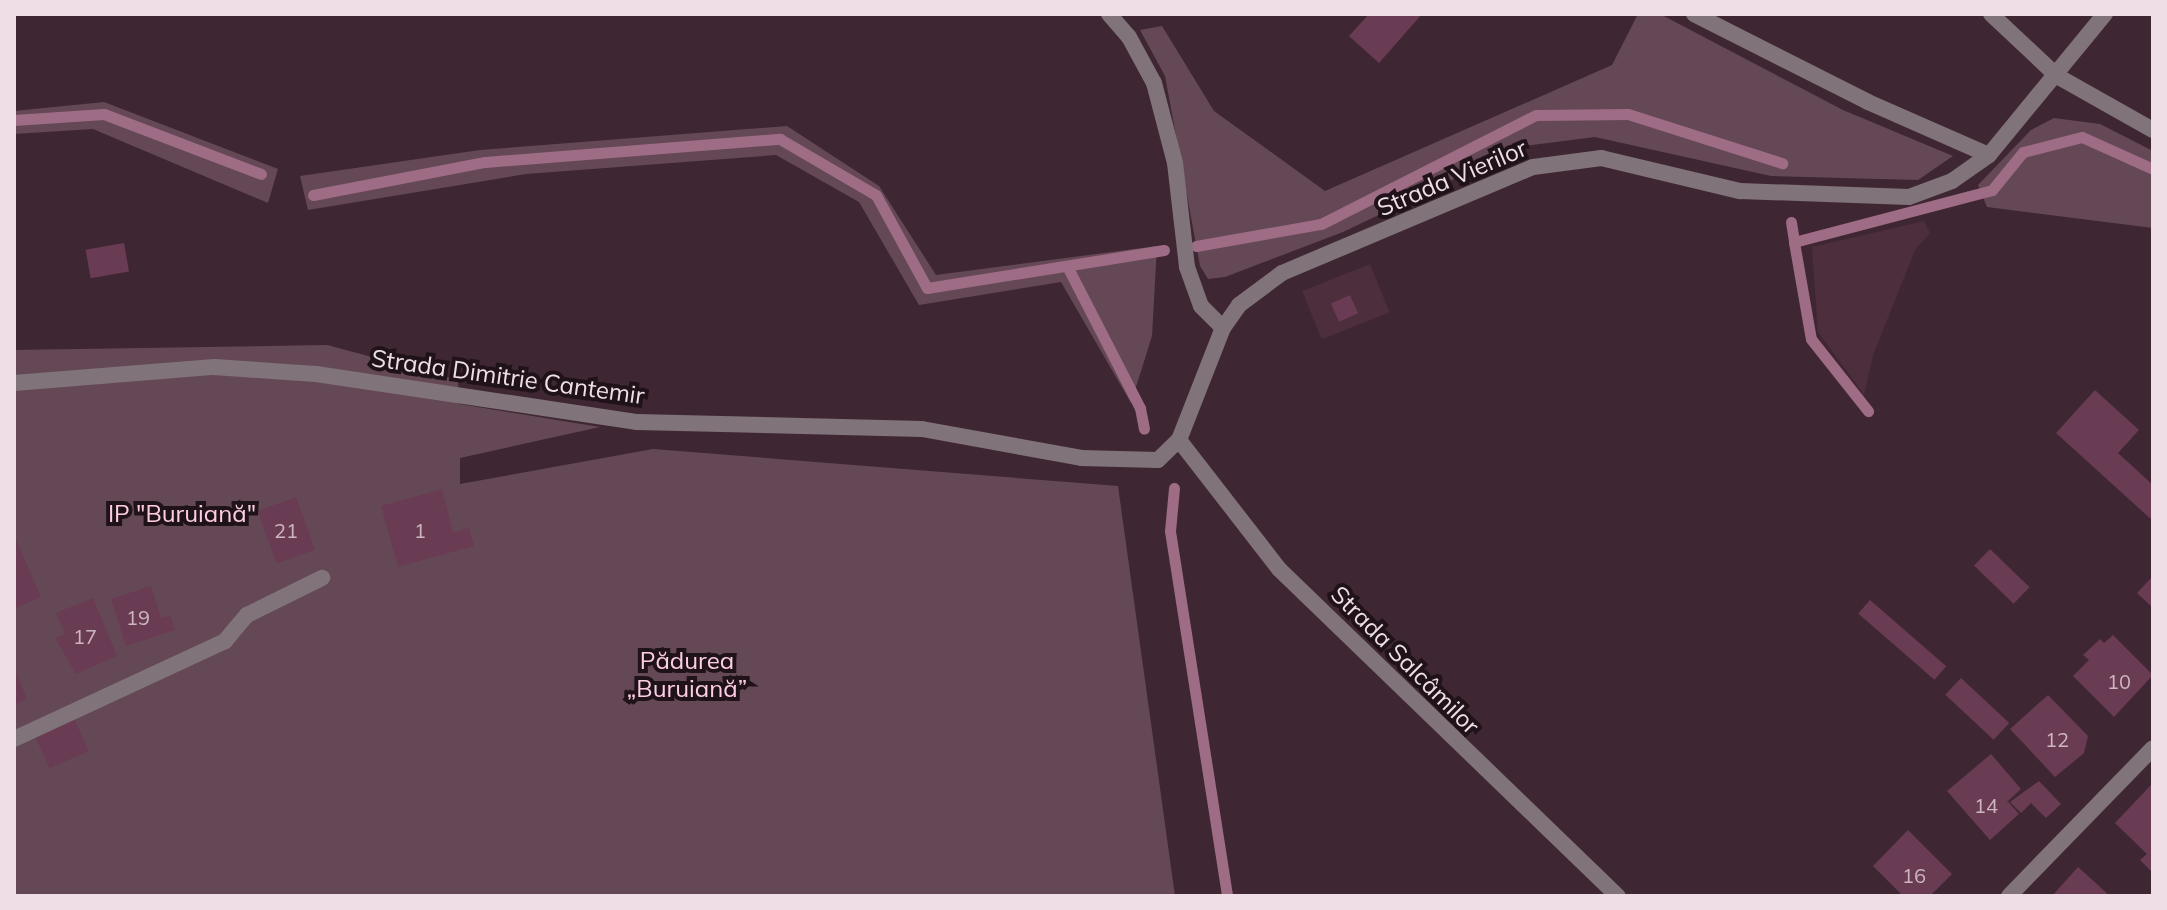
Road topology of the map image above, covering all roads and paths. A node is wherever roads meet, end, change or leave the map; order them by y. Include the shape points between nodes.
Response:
1 (1109, 14) edge
2 (1694, 14) edge
3 (1991, 14) edge
4 (2105, 14) edge
5 (2057, 76) junction
6 (2153, 130) edge
7 (1989, 155) junction
8 (1223, 328) junction
9 (14, 383) edge
10 (1179, 440) junction
11 (322, 578) dead end
12 (14, 739) edge
13 (2153, 748) edge
14 (1618, 896) edge
15 (2009, 896) edge

1 - 8 street via 1129,37 1154,83 1175,163 1187,267 1201,306
2 - 7 street via 1868,102
3 - 5 street
4 - 5 street, Strada Vierilor
5 - 6 street
5 - 7 street, Strada Vierilor
7 - 8 street, Strada Vierilor via 1952,181 1909,197 1740,191 1601,158 1533,167 1282,273 1239,305
8 - 10 street, Strada Vierilor
9 - 10 street, Strada Dimitrie Cantemir via 214,367 316,374 637,422 922,429 1081,458 1158,460
10 - 14 street, Strada Salcâmilor via 1279,569
11 - 12 street via 247,615 225,641
13 - 15 street

